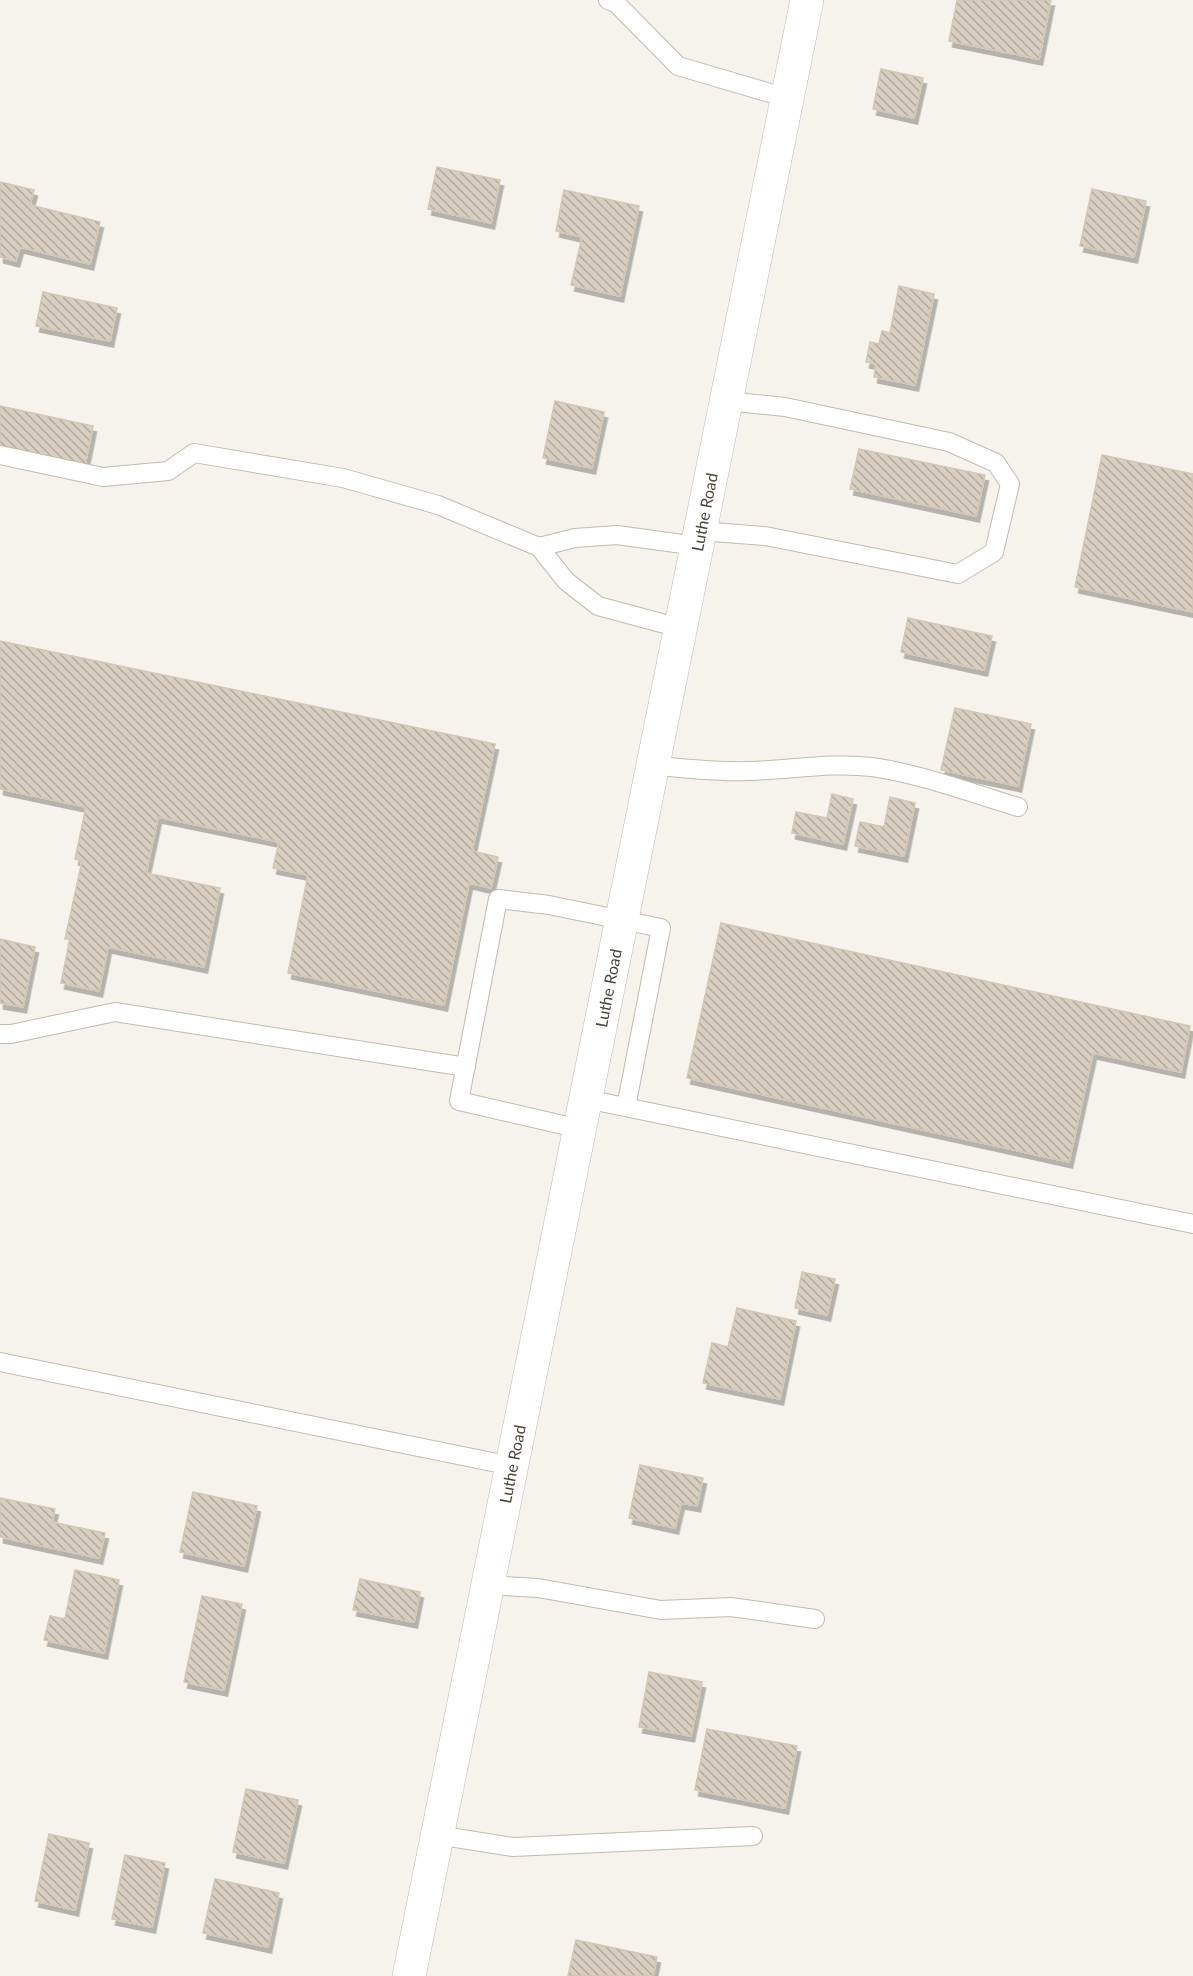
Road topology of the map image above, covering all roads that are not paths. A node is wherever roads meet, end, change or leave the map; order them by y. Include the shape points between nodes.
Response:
1 (608, 0) edge
2 (807, 0) edge
3 (787, 98) junction
4 (726, 401) junction
5 (0, 454) edge
6 (698, 539) junction
7 (539, 547) junction
8 (680, 628) junction
9 (653, 765) junction
10 (1018, 807) dead end
11 (622, 921) junction
12 (0, 1034) edge
13 (466, 1067) junction
14 (626, 1107) junction
15 (583, 1114) junction
16 (1193, 1224) edge
17 (0, 1362) edge
18 (512, 1466) junction
19 (488, 1585) junction
20 (815, 1619) dead end
21 (438, 1835) junction
22 (753, 1836) dead end
23 (409, 1976) edge

1 - 3 lane via 616,3 678,66
2 - 3 street, Luthe Road
3 - 4 street, Luthe Road
4 - 6 street, Luthe Road
4 - 6 lane via 785,408 949,442 996,463 1010,484 994,552 958,574 765,537
5 - 7 lane via 103,477 168,471 194,453 243,460 343,478 438,505
6 - 7 lane via 617,535 575,538
6 - 8 street, Luthe Road
7 - 8 lane via 566,581 598,606
8 - 9 street, Luthe Road
9 - 10 lane via 707,771 872,767
9 - 11 street, Luthe Road
11 - 13 lane via 549,905 498,899
11 - 14 lane via 661,928
11 - 15 street, Luthe Road
12 - 13 lane via 115,1012
13 - 15 lane via 459,1101
14 - 15 lane
14 - 16 lane
15 - 18 street, Luthe Road
17 - 18 lane
18 - 19 street, Luthe Road
19 - 20 lane via 538,1588 661,1610 731,1607
19 - 21 street, Luthe Road
21 - 22 lane via 513,1847
21 - 23 street, Luthe Road

